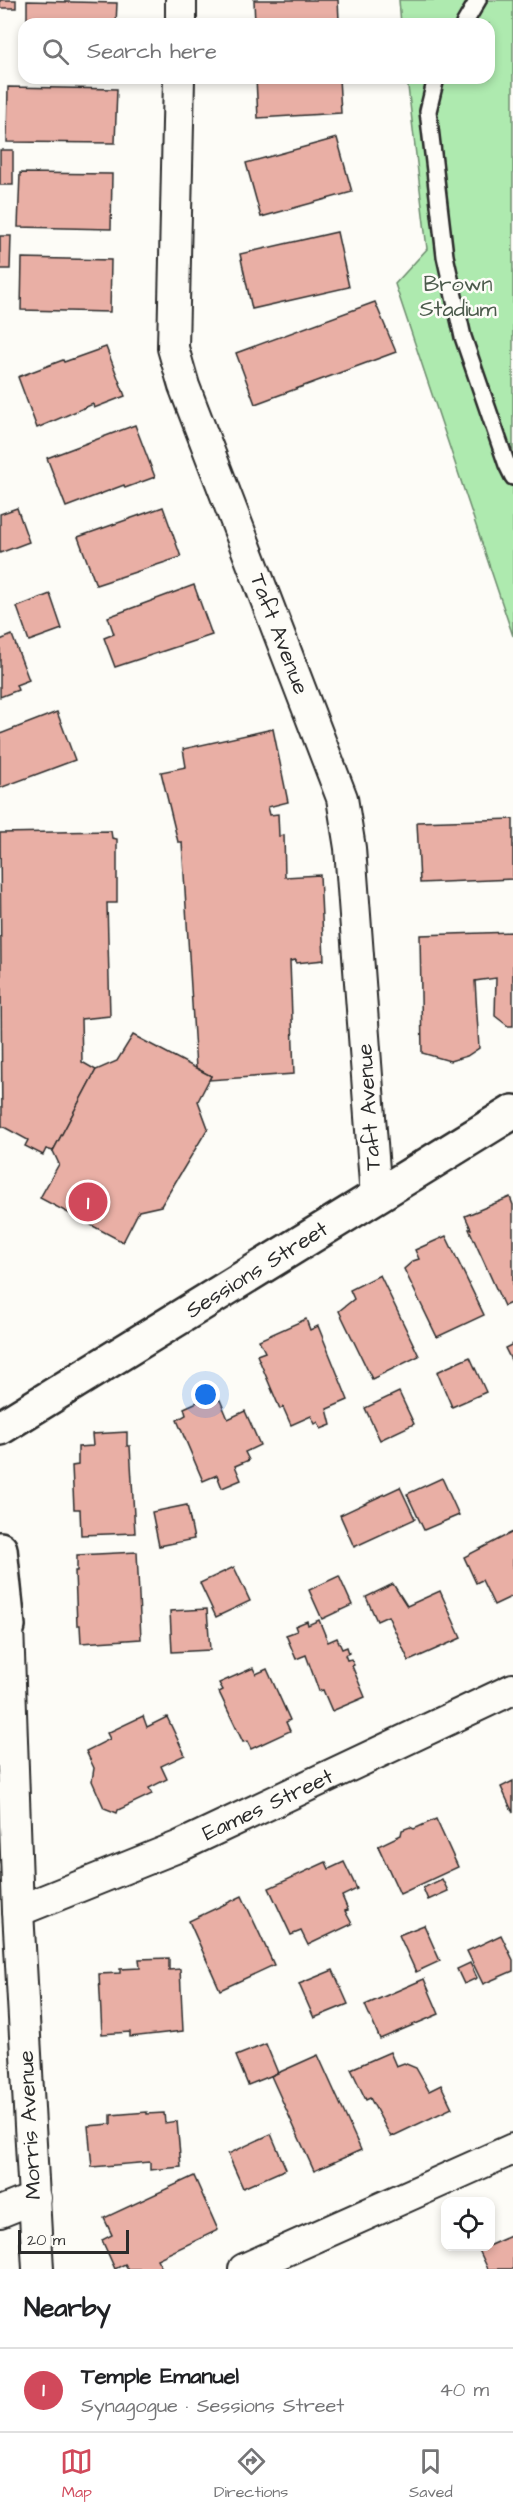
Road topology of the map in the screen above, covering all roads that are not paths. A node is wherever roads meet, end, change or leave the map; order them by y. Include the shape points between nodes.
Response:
1 (181, 0) edge
2 (478, 0) edge
3 (181, 18) edge
4 (468, 18) edge
5 (179, 84) edge
6 (435, 84) edge
7 (513, 477) edge
8 (513, 1112) edge
9 (376, 1197) junction
10 (0, 1428) edge
11 (0, 1549) edge
12 (4, 1626) edge
13 (513, 1689) edge
14 (18, 1911) junction
15 (513, 2148) edge
16 (35, 2198) junction
17 (0, 2212) edge
18 (38, 2269) edge
19 (244, 2269) edge

1 - 3 street
2 - 4 lane
5 - 9 street, Taft Avenue via 174,348 184,386 342,798 350,848
6 - 7 lane via 428,111 445,256 463,337
8 - 9 street, Sessions Street
9 - 10 street, Sessions Street
11 - 12 street, Morris Avenue
12 - 14 street, Morris Avenue
13 - 14 street, Eames Street via 180,1846
14 - 16 street, Morris Avenue
15 - 19 street
16 - 17 street
16 - 18 street, Morris Avenue

